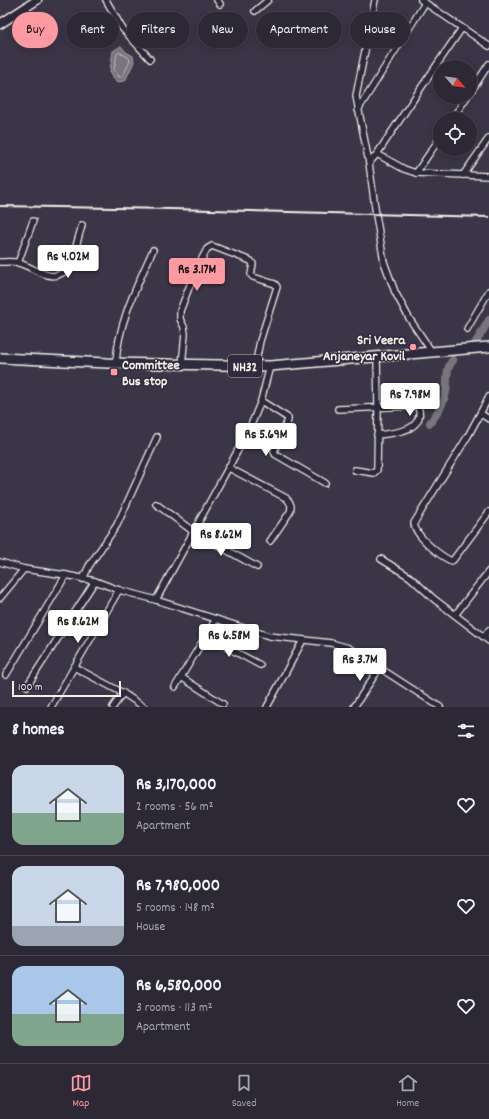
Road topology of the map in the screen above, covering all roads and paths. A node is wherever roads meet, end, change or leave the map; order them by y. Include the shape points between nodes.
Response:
1 (37, 0) edge
2 (106, 0) edge
3 (268, 0) edge
4 (375, 0) edge
5 (423, 2) edge
6 (255, 11) dead end
7 (0, 24) edge
8 (462, 28) junction
9 (489, 46) edge
10 (150, 59) dead end
11 (489, 64) edge
12 (477, 82) edge
13 (358, 110) junction
14 (489, 138) edge
15 (433, 148) edge
16 (377, 154) junction
17 (369, 163) junction
18 (416, 173) junction
19 (463, 176) junction
20 (489, 176) edge
21 (33, 221) dead end
22 (82, 225) dead end
23 (153, 250) dead end
24 (0, 262) edge
25 (18, 263) junction
26 (489, 291) edge
27 (467, 329) dead end
28 (489, 347) edge
29 (432, 352) junction
30 (377, 357) junction
31 (0, 358) edge
32 (116, 363) junction
33 (182, 365) junction
34 (255, 366) junction
35 (270, 366) junction
36 (489, 397) edge
37 (261, 400) junction
38 (378, 407) junction
39 (338, 409) dead end
40 (481, 414) junction
41 (489, 418) edge
42 (377, 435) junction
43 (157, 437) dead end
44 (228, 468) junction
45 (355, 470) dead end
46 (325, 483) dead end
47 (156, 504) dead end
48 (489, 512) edge
49 (194, 532) junction
50 (270, 541) dead end
51 (380, 559) dead end
52 (0, 562) edge
53 (257, 567) dead end
54 (24, 569) junction
55 (489, 571) edge
56 (66, 575) junction
57 (83, 579) junction
58 (95, 581) junction
59 (119, 590) junction
60 (0, 598) edge
61 (156, 600) junction
62 (455, 615) junction
63 (216, 619) junction
64 (489, 630) edge
65 (206, 636) junction
66 (484, 637) junction
67 (303, 640) junction
68 (489, 641) edge
69 (260, 665) dead end
70 (74, 667) junction
71 (380, 667) junction
72 (6, 675) dead end
73 (181, 677) junction
74 (27, 686) dead end
75 (175, 687) dead end
76 (123, 693) junction
77 (223, 704) dead end
78 (51, 707) edge
79 (113, 707) edge
80 (144, 707) edge
81 (267, 707) edge
82 (354, 707) edge
83 (440, 707) edge

1 - 7 main road
2 - 10 street via 122,28
3 - 6 street
4 - 13 street via 356,96
5 - 8 street
5 - 13 street
8 - 9 street
8 - 16 street
11 - 12 street
13 - 17 street
14 - 19 street
15 - 18 street
16 - 17 street
16 - 18 street
17 - 29 street via 384,262 398,298
18 - 19 street
19 - 20 street
21 - 25 street
22 - 25 street via 70,264 58,275 48,275
23 - 32 street via 128,308 116,346
24 - 25 street
26 - 27 street
28 - 29 highway, NH32
29 - 30 highway, NH32
30 - 35 highway, NH32
30 - 38 street
31 - 32 highway, NH32
32 - 33 highway, NH32
33 - 34 highway, NH32
33 - 34 street via 185,334 180,311 195,272 207,249 212,246 251,261 252,277 275,284 277,287
34 - 35 highway, NH32
35 - 37 street
36 - 40 street
37 - 44 street
37 - 46 street via 288,418 275,454
38 - 39 street
38 - 42 street
38 - 42 street via 416,405 419,408 419,419 407,429
40 - 41 street
40 - 48 street via 414,523 416,532 433,548 449,560 453,560
42 - 45 street via 377,471 374,473
43 - 57 street via 117,525
44 - 49 street
44 - 50 street via 290,502 290,512
47 - 49 street
49 - 53 street
49 - 61 street
51 - 62 street via 410,577
52 - 54 street
54 - 56 street
54 - 60 street
55 - 62 street
56 - 57 street
56 - 72 street
57 - 58 street
58 - 59 street
58 - 74 street
59 - 61 street
59 - 70 street
61 - 63 street
62 - 66 street
63 - 65 street
63 - 67 street via 269,636
64 - 66 street
65 - 69 street
65 - 73 street
66 - 68 street
67 - 71 street via 349,648
67 - 81 street
70 - 76 street
70 - 78 street
71 - 82 street
71 - 83 street
73 - 75 street
73 - 77 street
76 - 79 street
76 - 80 street

